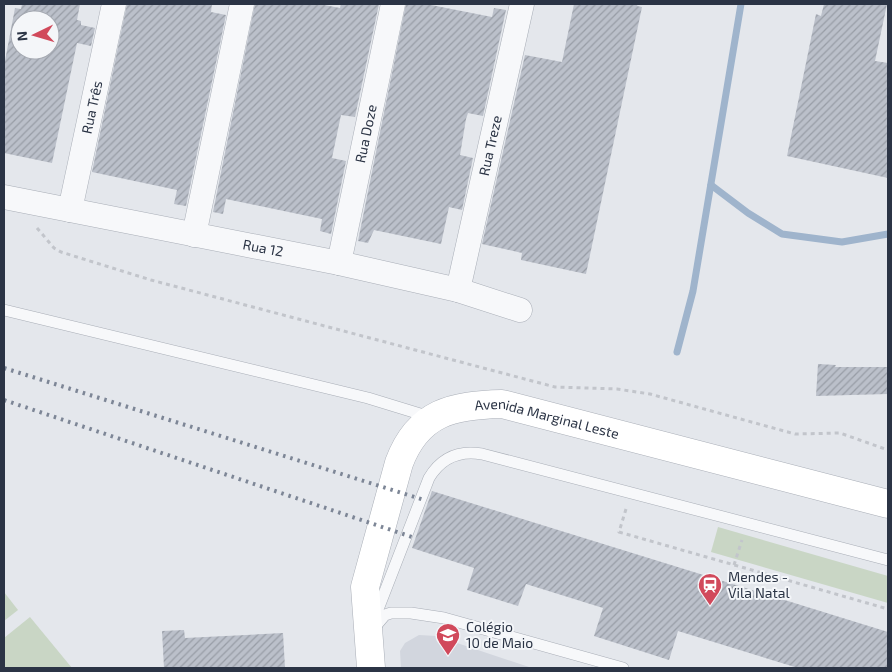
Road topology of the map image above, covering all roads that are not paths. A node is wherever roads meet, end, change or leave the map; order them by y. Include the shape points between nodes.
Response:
1 (114, 4) edge
2 (242, 4) edge
3 (393, 4) edge
4 (522, 4) edge
5 (4, 197) edge
6 (70, 210) junction
7 (194, 235) junction
8 (339, 263) junction
9 (458, 290) junction
10 (4, 310) edge
11 (520, 310) dead end
12 (432, 417) junction
13 (888, 504) edge
14 (888, 560) edge
15 (370, 633) junction
16 (371, 668) edge
17 (624, 668) edge

1 - 6 street, Rua Três
2 - 7 street
3 - 8 street, Rua Doze
4 - 9 street, Rua Treze
5 - 6 street, Rua 12
6 - 7 street, Rua 12
7 - 8 street, Rua 12
8 - 9 street, Rua 12
9 - 11 street, Rua 12
10 - 12 lane via 368,398
12 - 13 street, Avenida Marginal Leste via 470,404 502,404
12 - 15 street, Avenida Marginal Leste via 405,445 399,463 367,576 365,602
14 - 15 lane, Avenida Marginal Leste via 466,452 449,457 429,478
15 - 16 street, Avenida Marginal Leste
15 - 17 lane via 385,616 397,611 411,612 444,618

